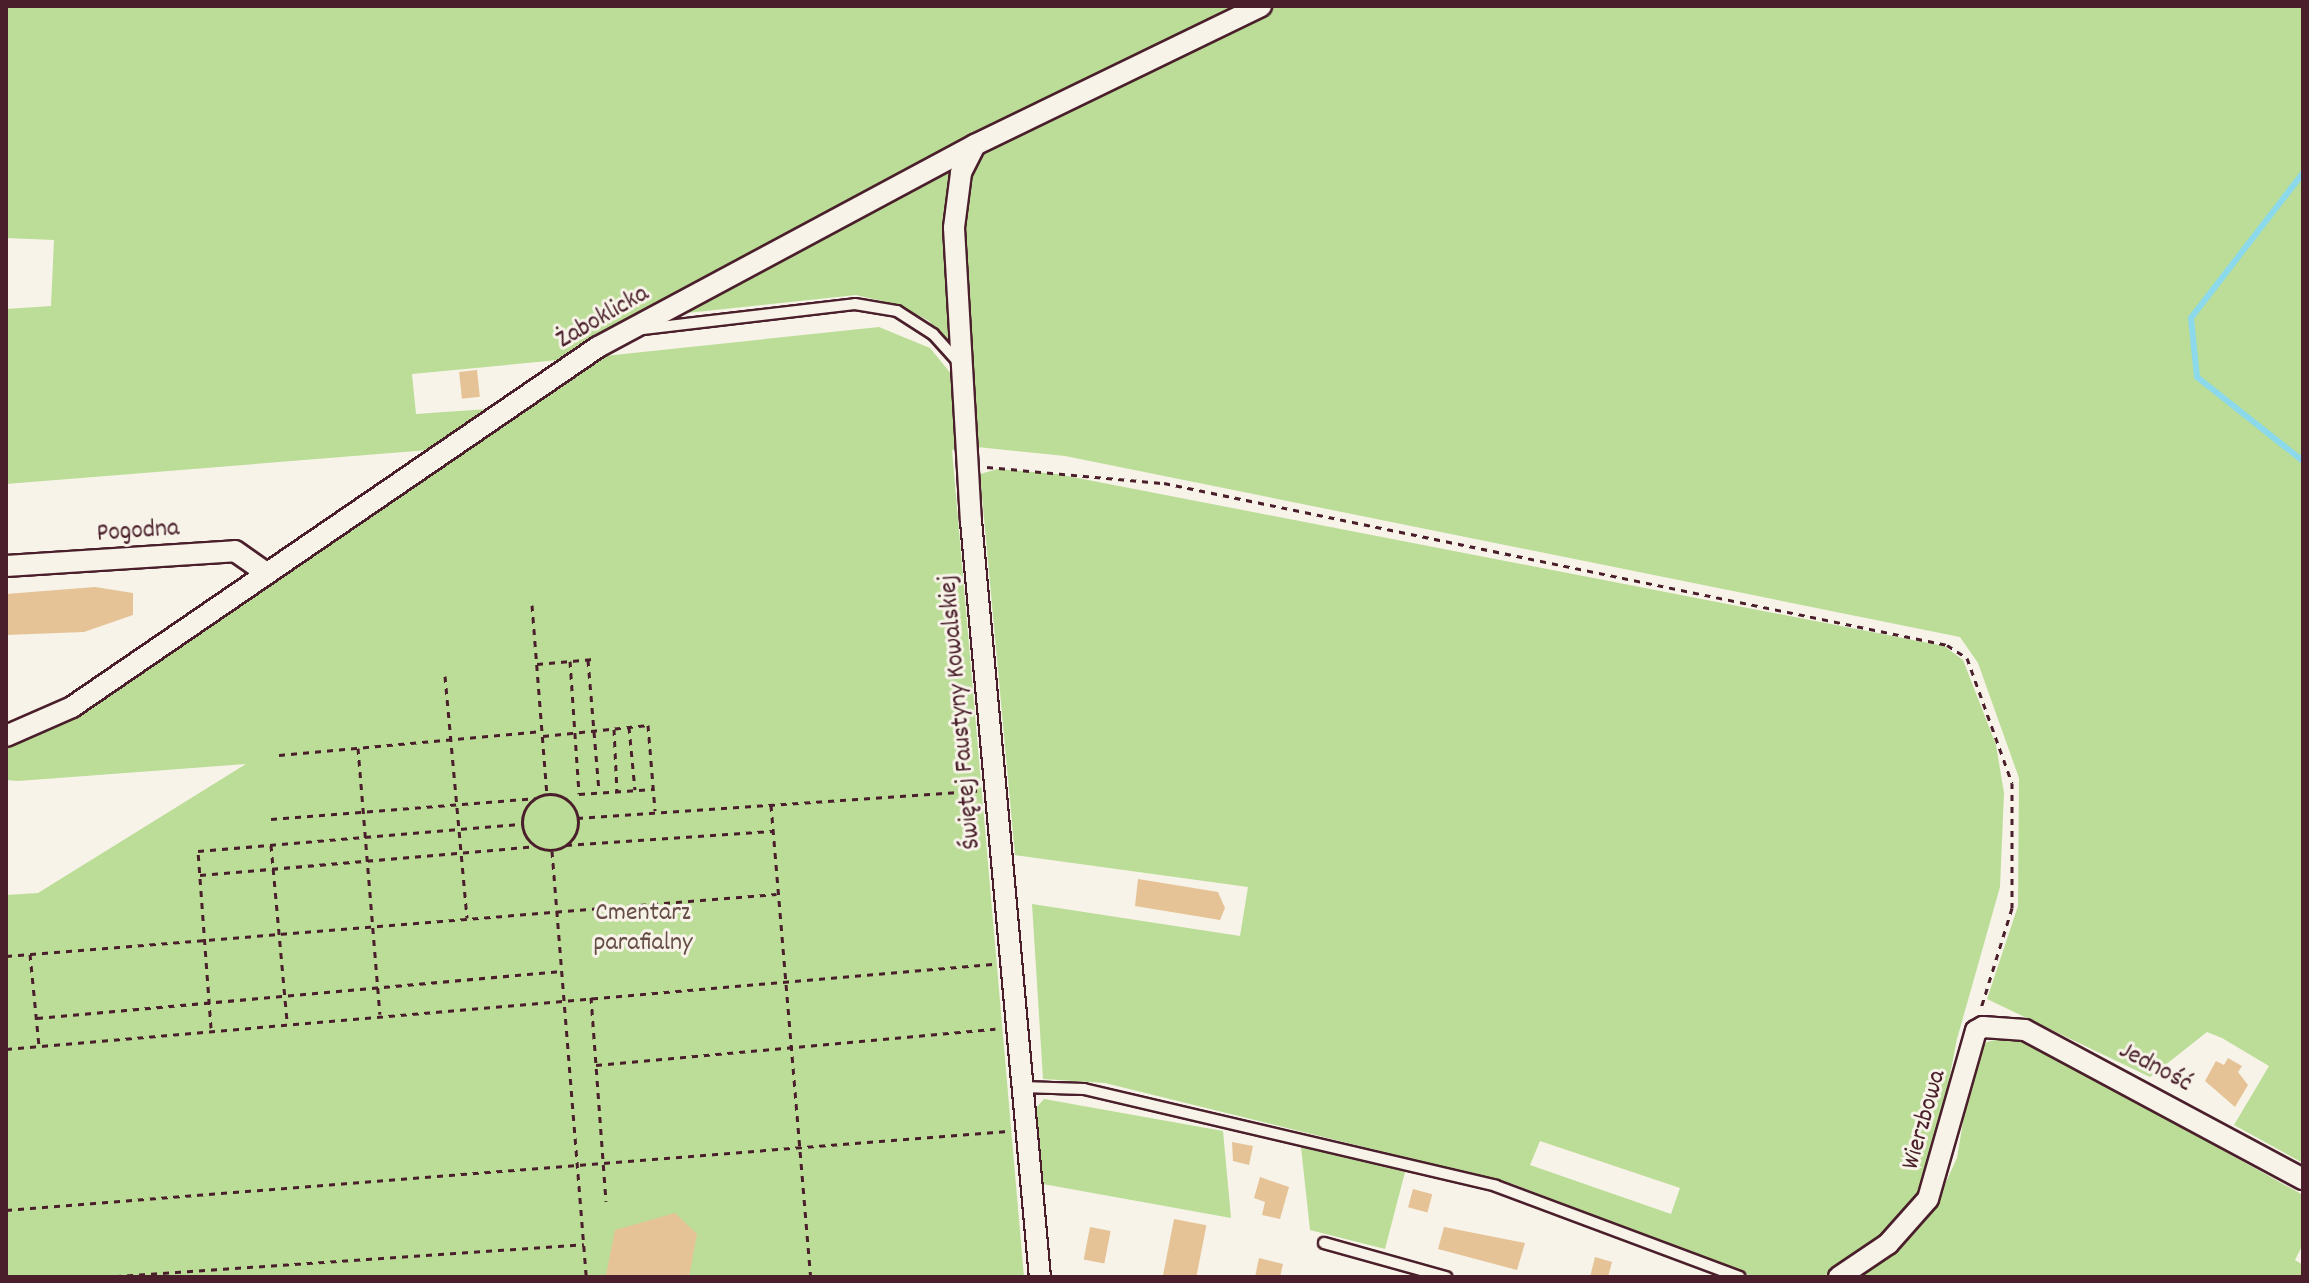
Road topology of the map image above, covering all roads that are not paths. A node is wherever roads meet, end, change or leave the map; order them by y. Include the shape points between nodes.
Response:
1 (1261, 6) edge
2 (975, 145) junction
3 (633, 330) junction
4 (963, 367) junction
5 (6, 566) edge
6 (267, 573) junction
7 (6, 736) edge
8 (1976, 1031) joint
9 (1019, 1087) junction
10 (2303, 1179) edge
11 (1324, 1243) dead end
12 (1040, 1277) edge
13 (1446, 1277) edge
14 (1740, 1277) edge
15 (1839, 1277) edge

1 - 2 street, Żaboklicka
2 - 3 street, Żaboklicka
2 - 4 street, Świętej Faustyny Kowalskiej via 961,173 954,228
3 - 4 lane via 855,304 897,311 933,334
3 - 6 street, Żaboklicka via 598,347
4 - 9 street, Świętej Faustyny Kowalskiej
5 - 6 street, Pogodna via 235,551
6 - 7 street, Żaboklicka via 72,707
8 - 10 street, Jedność via 2005,1025 2025,1030
8 - 15 street, Wierzbowa via 1928,1199 1888,1244
9 - 12 street, Świętej Faustyny Kowalskiej
9 - 14 lane via 1084,1089 1496,1186
11 - 13 lane

